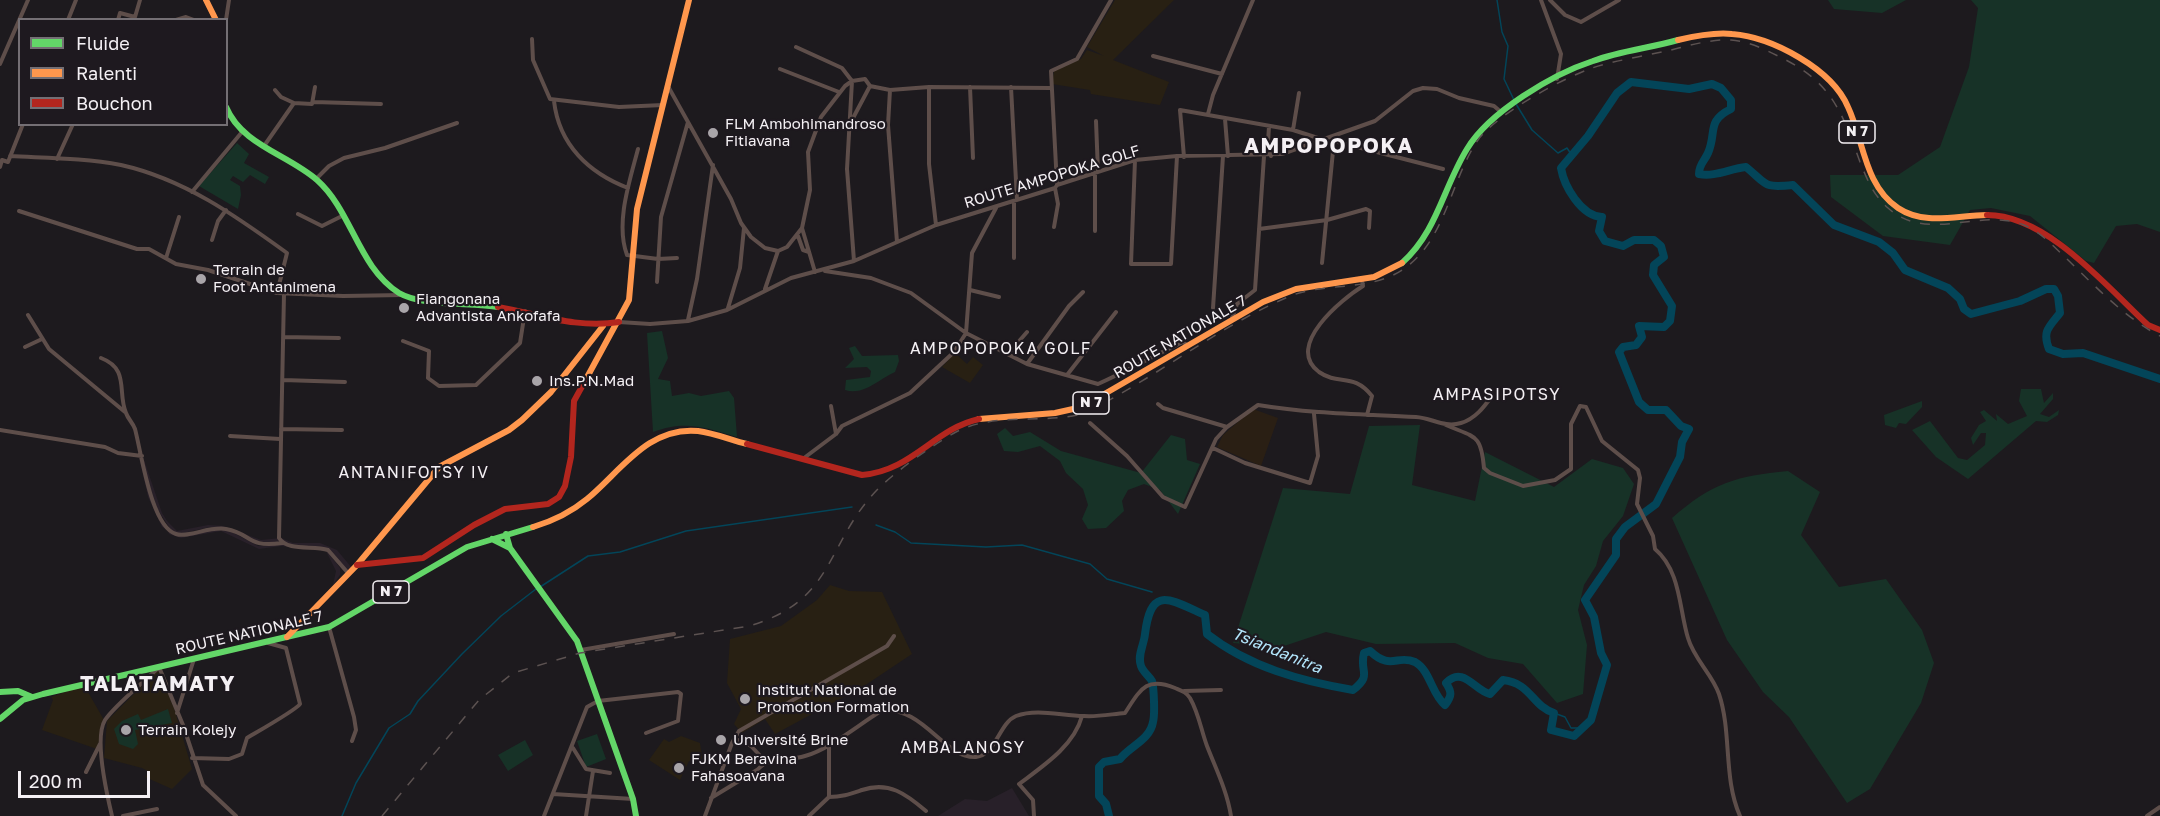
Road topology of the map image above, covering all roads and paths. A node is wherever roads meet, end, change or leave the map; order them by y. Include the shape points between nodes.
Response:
1 (28, 0) edge
2 (76, 0) edge
3 (140, 0) edge
4 (206, 0) edge
5 (229, 0) edge
6 (689, 0) edge
7 (1111, 0) edge
8 (1253, 0) edge
9 (1541, 0) edge
10 (1550, 0) edge
11 (1619, 0) edge
12 (20, 18) edge
13 (69, 18) edge
14 (119, 18) edge
15 (215, 18) edge
16 (226, 18) edge
17 (18, 23) edge
18 (532, 39) dead end
19 (796, 47) dead end
20 (1153, 56) dead end
21 (0, 64) edge
22 (780, 69) dead end
23 (1222, 74) junction
24 (1557, 80) junction
25 (852, 81) junction
26 (870, 86) junction
27 (315, 87) dead end
28 (929, 87) junction
29 (970, 87) junction
30 (1011, 87) junction
31 (669, 88) junction
32 (1050, 88) junction
33 (275, 90) dead end
34 (890, 90) junction
35 (839, 92) junction
36 (1299, 93) dead end
37 (554, 101) junction
38 (314, 102) junction
39 (294, 103) junction
40 (381, 104) dead end
41 (664, 105) junction
42 (228, 112) edge
43 (1501, 112) junction
44 (1208, 114) junction
45 (1225, 119) junction
46 (851, 121) junction
47 (1096, 121) dead end
48 (688, 122) junction
49 (457, 123) dead end
50 (22, 126) edge
51 (72, 126) edge
52 (1269, 126) junction
53 (1293, 130) junction
54 (242, 132) junction
55 (1322, 140) junction
56 (1334, 140) junction
57 (264, 146) junction
58 (638, 149) dead end
59 (10, 156) junction
60 (1177, 156) junction
61 (1223, 156) junction
62 (1228, 156) junction
63 (1264, 156) junction
64 (1271, 156) junction
65 (1184, 157) junction
66 (973, 158) dead end
67 (57, 159) junction
68 (1135, 160) junction
69 (713, 165) junction
70 (0, 167) edge
71 (1443, 169) dead end
72 (1097, 172) junction
73 (316, 179) junction
74 (1056, 187) junction
75 (628, 188) junction
76 (192, 192) junction
77 (1016, 202) junction
78 (996, 207) junction
79 (226, 210) junction
80 (19, 211) dead end
81 (298, 214) dead end
82 (342, 216) junction
83 (179, 217) dead end
84 (1326, 220) junction
85 (936, 225) junction
86 (744, 227) junction
87 (1054, 227) dead end
88 (801, 228) junction
89 (1369, 228) dead end
90 (1259, 230) junction
91 (1095, 231) dead end
92 (795, 237) junction
93 (212, 240) dead end
94 (897, 242) junction
95 (778, 251) junction
96 (810, 252) junction
97 (632, 255) junction
98 (166, 258) junction
99 (676, 258) dead end
100 (1014, 258) dead end
101 (658, 259) junction
102 (854, 261) junction
103 (1322, 263) dead end
104 (814, 273) junction
105 (1362, 280) junction
106 (657, 282) dead end
107 (765, 290) junction
108 (970, 290) junction
109 (1083, 291) dead end
110 (277, 293) junction
111 (284, 294) junction
112 (403, 294) junction
113 (999, 297) dead end
114 (1213, 308) dead end
115 (727, 310) junction
116 (525, 311) junction
117 (1116, 312) dead end
118 (28, 315) dead end
119 (1232, 320) junction
120 (688, 321) junction
121 (619, 322) junction
122 (603, 326) junction
123 (2160, 330) edge
124 (1027, 332) dead end
125 (966, 333) junction
126 (283, 337) junction
127 (339, 338) dead end
128 (42, 339) junction
129 (403, 340) dead end
130 (1188, 346) junction
131 (25, 347) dead end
132 (1007, 354) junction
133 (101, 358) dead end
134 (1028, 364) junction
135 (1067, 375) junction
136 (282, 380) junction
137 (345, 382) dead end
138 (1492, 396) dead end
139 (1158, 404) dead end
140 (831, 406) dead end
141 (126, 412) junction
142 (1314, 414) junction
143 (1367, 415) junction
144 (1090, 423) dead end
145 (1446, 425) junction
146 (1227, 427) junction
147 (281, 429) junction
148 (0, 430) edge
149 (342, 430) dead end
150 (836, 434) junction
151 (230, 436) dead end
152 (280, 439) junction
153 (1213, 448) junction
154 (142, 456) junction
155 (804, 458) junction
156 (506, 534) junction
157 (492, 538) junction
158 (282, 543) junction
159 (510, 548) junction
160 (357, 565) junction
161 (348, 573) junction
162 (329, 627) junction
163 (674, 633) dead end
164 (894, 636) dead end
165 (287, 638) junction
166 (268, 643) junction
167 (580, 650) junction
168 (194, 659) junction
169 (159, 667) junction
170 (1221, 690) dead end
171 (1183, 691) junction
172 (0, 692) edge
173 (32, 697) junction
174 (598, 701) junction
175 (177, 714) junction
176 (1082, 716) junction
177 (0, 719) edge
178 (646, 733) dead end
179 (351, 741) dead end
180 (732, 743) junction
181 (829, 743) junction
182 (100, 744) junction
183 (573, 748) junction
184 (192, 758) junction
185 (767, 763) junction
186 (593, 771) junction
187 (86, 772) dead end
188 (610, 773) dead end
189 (553, 794) junction
190 (829, 797) junction
191 (587, 798) junction
192 (711, 798) junction
193 (633, 799) junction
194 (2160, 807) edge
195 (158, 809) dead end
196 (927, 811) dead end
197 (112, 816) edge
198 (123, 816) edge
199 (236, 816) edge
200 (544, 816) edge
201 (586, 816) edge
202 (636, 816) edge
203 (705, 816) edge
204 (810, 816) edge
205 (1034, 816) edge
206 (1231, 816) edge
207 (1740, 816) edge
208 (2147, 816) edge

1 - 12 street
2 - 13 street
3 - 14 street via 135,17 120,13
4 - 15 main road
5 - 16 street
6 - 31 main road
7 - 32 street via 1077,59 1051,71
8 - 23 street
9 - 24 street via 1561,54
10 - 11 street via 1565,15 1581,22
17 - 21 street
18 - 37 street via 533,60 545,91
19 - 25 street via 842,68
20 - 23 street
22 - 35 street
23 - 44 street
24 - 43 main road, N 7
24 - 123 main road, N 7 via 1590,62 1709,34 1754,38 1805,63 1837,87 1848,105 1872,179 1895,206 1913,216 1937,221 1995,215 2027,222 2048,235 2148,325
25 - 26 street via 865,79
25 - 35 street
25 - 46 street
26 - 34 street
26 - 46 street
27 - 38 street
28 - 29 street
28 - 34 street
28 - 85 street via 929,164
29 - 30 street
29 - 66 street
30 - 32 street
30 - 77 street
31 - 41 main road
31 - 48 street
32 - 74 street
33 - 39 street
34 - 94 street via 888,125
35 - 88 street via 821,117 808,152 810,190
36 - 53 street
37 - 41 street via 619,107
37 - 75 street via 573,153
38 - 39 street
38 - 40 street
39 - 57 street
41 - 97 main road via 637,209
42 - 54 main road
43 - 56 street, ROUTE AMPOPOKA GOLF via 1494,106 1423,88 1413,90 1375,122
43 - 105 main road, ROUTE NATIONALE 7 / N 7 via 1467,149 1416,251 1395,268
44 - 45 street
44 - 65 street via 1180,110
45 - 52 street
45 - 62 street
46 - 102 street via 847,169
47 - 72 street
48 - 69 street
48 - 101 street via 661,217
49 - 73 street via 344,158
50 - 59 street
51 - 67 street
52 - 53 street
52 - 64 street
53 - 55 street
54 - 57 main road
54 - 76 street
55 - 56 street, ROUTE AMPOPOKA GOLF
55 - 64 street, ROUTE AMPOPOKA GOLF
56 - 71 street
56 - 84 street
57 - 73 main road
58 - 75 street
59 - 67 street
59 - 70 street via 8,162 2,160
60 - 65 street, ROUTE AMPOPOKA GOLF
60 - 68 street, ROUTE AMPOPOKA GOLF
60 - 68 street via 1171,264 1131,264
61 - 62 street, ROUTE AMPOPOKA GOLF
61 - 65 street, ROUTE AMPOPOKA GOLF
61 - 114 street
62 - 63 street, ROUTE AMPOPOKA GOLF
63 - 64 street, ROUTE AMPOPOKA GOLF
63 - 90 street
67 - 76 street via 140,170
68 - 72 street, ROUTE AMPOPOKA GOLF
69 - 86 street
69 - 120 street
72 - 74 street, ROUTE AMPOPOKA GOLF
72 - 91 street
73 - 82 main road
74 - 77 street, ROUTE AMPOPOKA GOLF
74 - 87 street
75 - 97 street via 623,231 627,255
76 - 79 street
77 - 78 street, ROUTE AMPOPOKA GOLF
77 - 100 street
78 - 85 street, ROUTE AMPOPOKA GOLF
78 - 108 street via 974,247
79 - 93 street
79 - 110 street via 286,253
80 - 98 street via 137,249 149,249
81 - 82 street via 322,226
82 - 112 main road via 382,275
83 - 98 street
84 - 89 street via 1366,209 1370,211
84 - 90 street
84 - 103 street
85 - 94 street, ROUTE AMPOPOKA GOLF
86 - 95 street via 765,248
86 - 115 street via 740,268
88 - 92 street
88 - 96 street
90 - 119 street via 1255,290 1237,304
92 - 95 street
92 - 96 street via 798,236 803,250
94 - 102 street, ROUTE AMPOPOKA GOLF
95 - 107 street
96 - 104 street
97 - 101 street
97 - 121 main road via 629,300
98 - 110 street
99 - 101 street
101 - 106 street
102 - 104 street, ROUTE AMPOPOKA GOLF
104 - 107 street
104 - 125 street via 871,278 911,293
105 - 119 main road, ROUTE NATIONALE 7 / N 7 via 1300,287
105 - 143 street via 1363,286 1328,313 1309,346 1317,370 1330,378 1363,384 1371,396
107 - 115 street
108 - 113 street
108 - 125 street
109 - 134 street
110 - 111 street
111 - 112 street
111 - 126 street
112 - 116 main road
115 - 120 street
116 - 122 main road
116 - 129 street via 520,343 476,385 439,386 428,378 429,351
117 - 135 street
118 - 128 street
119 - 130 main road, ROUTE NATIONALE 7 / N 7
120 - 121 street
121 - 122 main road
121 - 160 main road via 574,401 569,474 559,497 548,504 505,509 423,558
122 - 160 main road via 551,392 522,420 439,467
124 - 132 street
125 - 132 street
125 - 150 street via 949,358 910,393 842,426
126 - 127 street
126 - 136 street
128 - 131 street
128 - 141 street via 48,349
130 - 135 street via 1183,342 1169,347 1098,384
130 - 155 main road, ROUTE NATIONALE 7 / N 7 via 1086,406 1048,415 987,416 967,422 888,473 862,475
132 - 134 street
133 - 141 street via 116,369 124,389
134 - 135 street
136 - 137 street
136 - 147 street
138 - 145 street via 1472,418
139 - 146 street
140 - 150 street
141 - 154 street via 134,425
142 - 143 street
142 - 146 street via 1258,405
142 - 153 street via 1318,456 1310,483 1245,463
143 - 145 street via 1419,417
144 - 153 street via 1127,456 1163,497 1185,507
145 - 207 street via 1477,439 1482,445 1484,468 1490,474 1523,486 1536,485 1555,480 1571,469 1571,424 1580,406 1586,407 1602,441 1638,470 1637,504 1681,598 1688,639 1719,693 1732,795
146 - 153 street
147 - 149 street
147 - 152 street
148 - 154 street
150 - 155 street
151 - 152 street
152 - 158 street via 278,530
154 - 158 street via 149,490 169,531 177,535 227,529 257,545
155 - 156 main road, ROUTE NATIONALE 7 / N 7 via 697,431 674,431 640,448 569,512
156 - 157 main road, N 7
156 - 159 main road
157 - 159 main road
157 - 162 main road, ROUTE NATIONALE 7 / N 7 via 452,555
158 - 161 street via 328,550
159 - 167 main road via 569,627
160 - 161 main road
161 - 165 main road
162 - 165 main road, ROUTE NATIONALE 7 / N 7
162 - 179 street via 356,726
163 - 167 street
164 - 180 street via 887,646 739,731
165 - 166 main road, ROUTE NATIONALE 7 / N 7
166 - 168 main road, ROUTE NATIONALE 7 / N 7
166 - 184 street via 286,648 300,704 297,710 278,717 247,738 242,754 229,759
167 - 174 main road
168 - 169 main road, ROUTE NATIONALE 7 / N 7
168 - 175 street
169 - 173 main road, ROUTE NATIONALE 7 / N 7
169 - 175 street
169 - 182 street via 105,721
170 - 171 street
171 - 176 street via 1158,682 1145,686 1125,713
171 - 206 street via 1201,720 1229,799
172 - 173 main road via 18,691
173 - 177 main road, ROUTE NATIONALE 7 / N 7
174 - 178 street via 681,694 678,721
174 - 183 street via 587,707
174 - 193 main road
175 - 184 street
176 - 181 street via 1023,713 1011,718 987,753 978,757 959,752 931,730 893,710 881,711
176 - 205 street via 1079,728 1063,747 1020,784 1033,800
180 - 185 street via 745,742
180 - 192 street
181 - 185 street via 805,756 783,757
181 - 190 street
182 - 187 street
182 - 197 street
183 - 186 street via 586,769
183 - 189 street
184 - 199 street via 203,785
185 - 192 street
186 - 188 street
186 - 191 street
189 - 191 street
189 - 200 street
190 - 196 street via 874,786 887,787 903,792
190 - 204 street
191 - 193 street
191 - 201 street
192 - 203 street
193 - 202 main road
194 - 208 street
195 - 198 street

